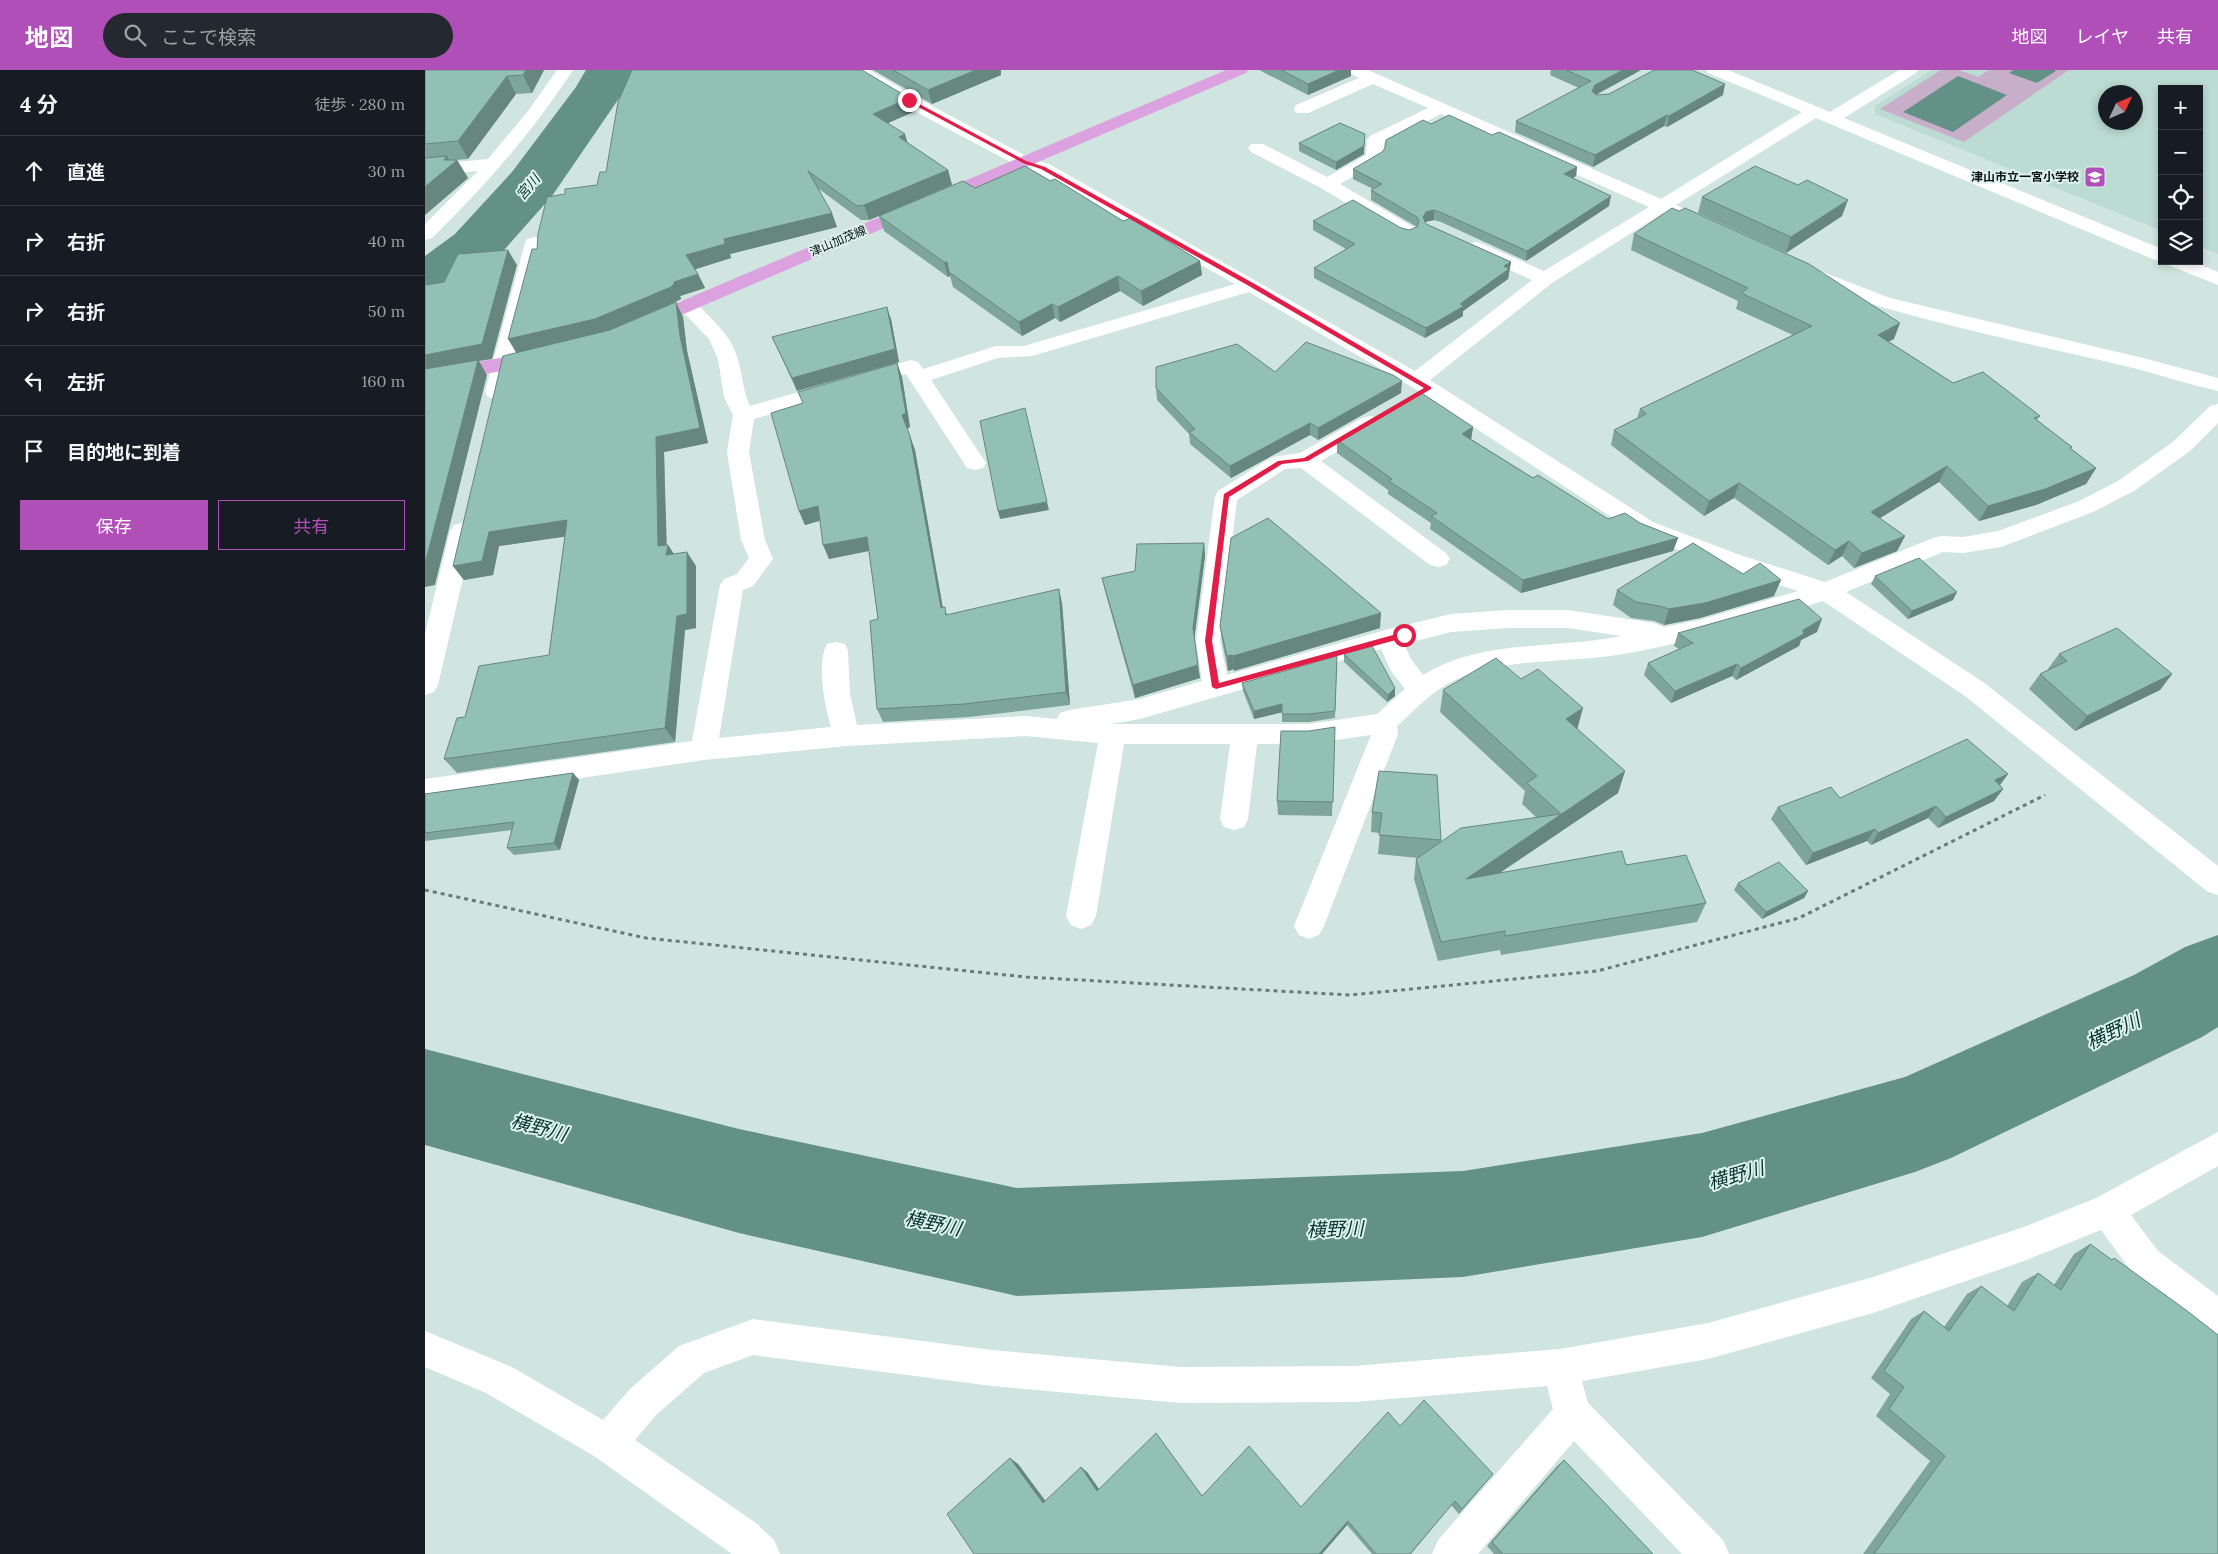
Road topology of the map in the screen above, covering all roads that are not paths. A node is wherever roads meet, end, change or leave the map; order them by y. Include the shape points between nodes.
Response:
1 (565, 70) edge
2 (858, 70) edge
3 (1240, 70) edge
4 (1355, 70) edge
5 (1715, 70) edge
6 (1910, 70) edge
7 (1372, 78) junction
8 (1441, 108) junction
9 (1302, 109) dead end
10 (1822, 116) junction
11 (1257, 148) dead end
12 (1024, 162) junction
13 (495, 164) junction
14 (425, 170) edge
15 (1327, 184) junction
16 (1663, 206) junction
17 (1409, 232) edge
18 (425, 234) edge
19 (1725, 234) edge
20 (1459, 240) edge
21 (534, 243) dead end
22 (2158, 254) edge
23 (2185, 265) edge
24 (1797, 267) edge
25 (1545, 279) junction
26 (2218, 279) edge
27 (1251, 285) junction
28 (687, 306) junction
29 (627, 331) edge
30 (556, 352) edge
31 (502, 366) junction
32 (918, 377) junction
33 (425, 378) edge
34 (2218, 385) edge
35 (1411, 395) junction
36 (2218, 411) edge
37 (490, 414) edge
38 (745, 415) junction
39 (1305, 460) junction
40 (975, 463) dead end
41 (467, 510) edge
42 (1438, 559) dead end
43 (1826, 591) junction
44 (1669, 635) junction
45 (1389, 638) junction
46 (836, 651) dead end
47 (425, 685) edge
48 (1216, 687) junction
49 (1420, 689) junction
50 (1384, 723) junction
51 (1025, 726) junction
52 (1113, 734) junction
53 (1245, 734) junction
54 (847, 736) junction
55 (704, 750) junction
56 (425, 790) edge
57 (1234, 819) dead end
58 (2218, 883) edge
59 (1081, 916) dead end
60 (1309, 926) dead end
61 (2218, 1148) edge
62 (2107, 1210) junction
63 (2218, 1318) edge
64 (425, 1349) edge
65 (1560, 1367) junction
66 (1573, 1414) junction
67 (607, 1444) junction
68 (760, 1554) edge
69 (1452, 1554) edge
70 (1709, 1554) edge

1 - 13 street
2 - 12 street
3 - 12 main road, 津山加茂線
4 - 7 street
5 - 10 street
6 - 10 street
7 - 8 street
7 - 9 street
8 - 15 street via 1376,140 1374,157
8 - 16 street
10 - 16 street
10 - 22 street
11 - 15 street
12 - 27 street via 1043,168
12 - 28 main road, 津山加茂線
13 - 14 street
13 - 18 street
15 - 17 street
16 - 19 street
16 - 25 street
20 - 25 street
21 - 31 street
23 - 26 street
24 - 34 street via 1841,288 1884,302 2152,366
25 - 35 street
27 - 32 street via 1025,352 996,352
27 - 35 street
28 - 29 main road, 津山加茂線
28 - 38 street via 718,337 729,359 735,397
30 - 31 main road
31 - 33 main road
31 - 37 street
32 - 38 street via 911,366
32 - 40 street
35 - 39 street
35 - 43 street via 1645,528 1732,561
36 - 43 street via 2182,446 2149,471 2085,507 2001,539 1963,545 1941,544
38 - 55 street via 738,452 753,540 761,559 745,580 732,585
39 - 42 street
39 - 48 street via 1280,462 1226,496 1209,641
41 - 47 street
43 - 44 street via 1700,629
43 - 58 street via 1973,689
44 - 45 street via 1568,619 1508,619 1451,623
44 - 49 street via 1617,646 1481,660 1444,674
45 - 48 street
45 - 49 street via 1400,664
46 - 54 street via 838,711
48 - 51 street via 1140,710
49 - 50 street
50 - 53 street via 1309,734
50 - 60 street via 1385,734
51 - 52 street
51 - 54 street
52 - 53 street
52 - 59 street
53 - 57 street
54 - 55 street
55 - 56 street
61 - 62 street
62 - 63 street via 2146,1262
62 - 65 street via 2023,1244 1873,1295 1707,1341
64 - 67 street via 499,1380
65 - 66 street
65 - 67 street via 1354,1384 1181,1385 992,1368 753,1337 692,1359 643,1402
66 - 69 street
66 - 70 street
67 - 68 street via 742,1537

